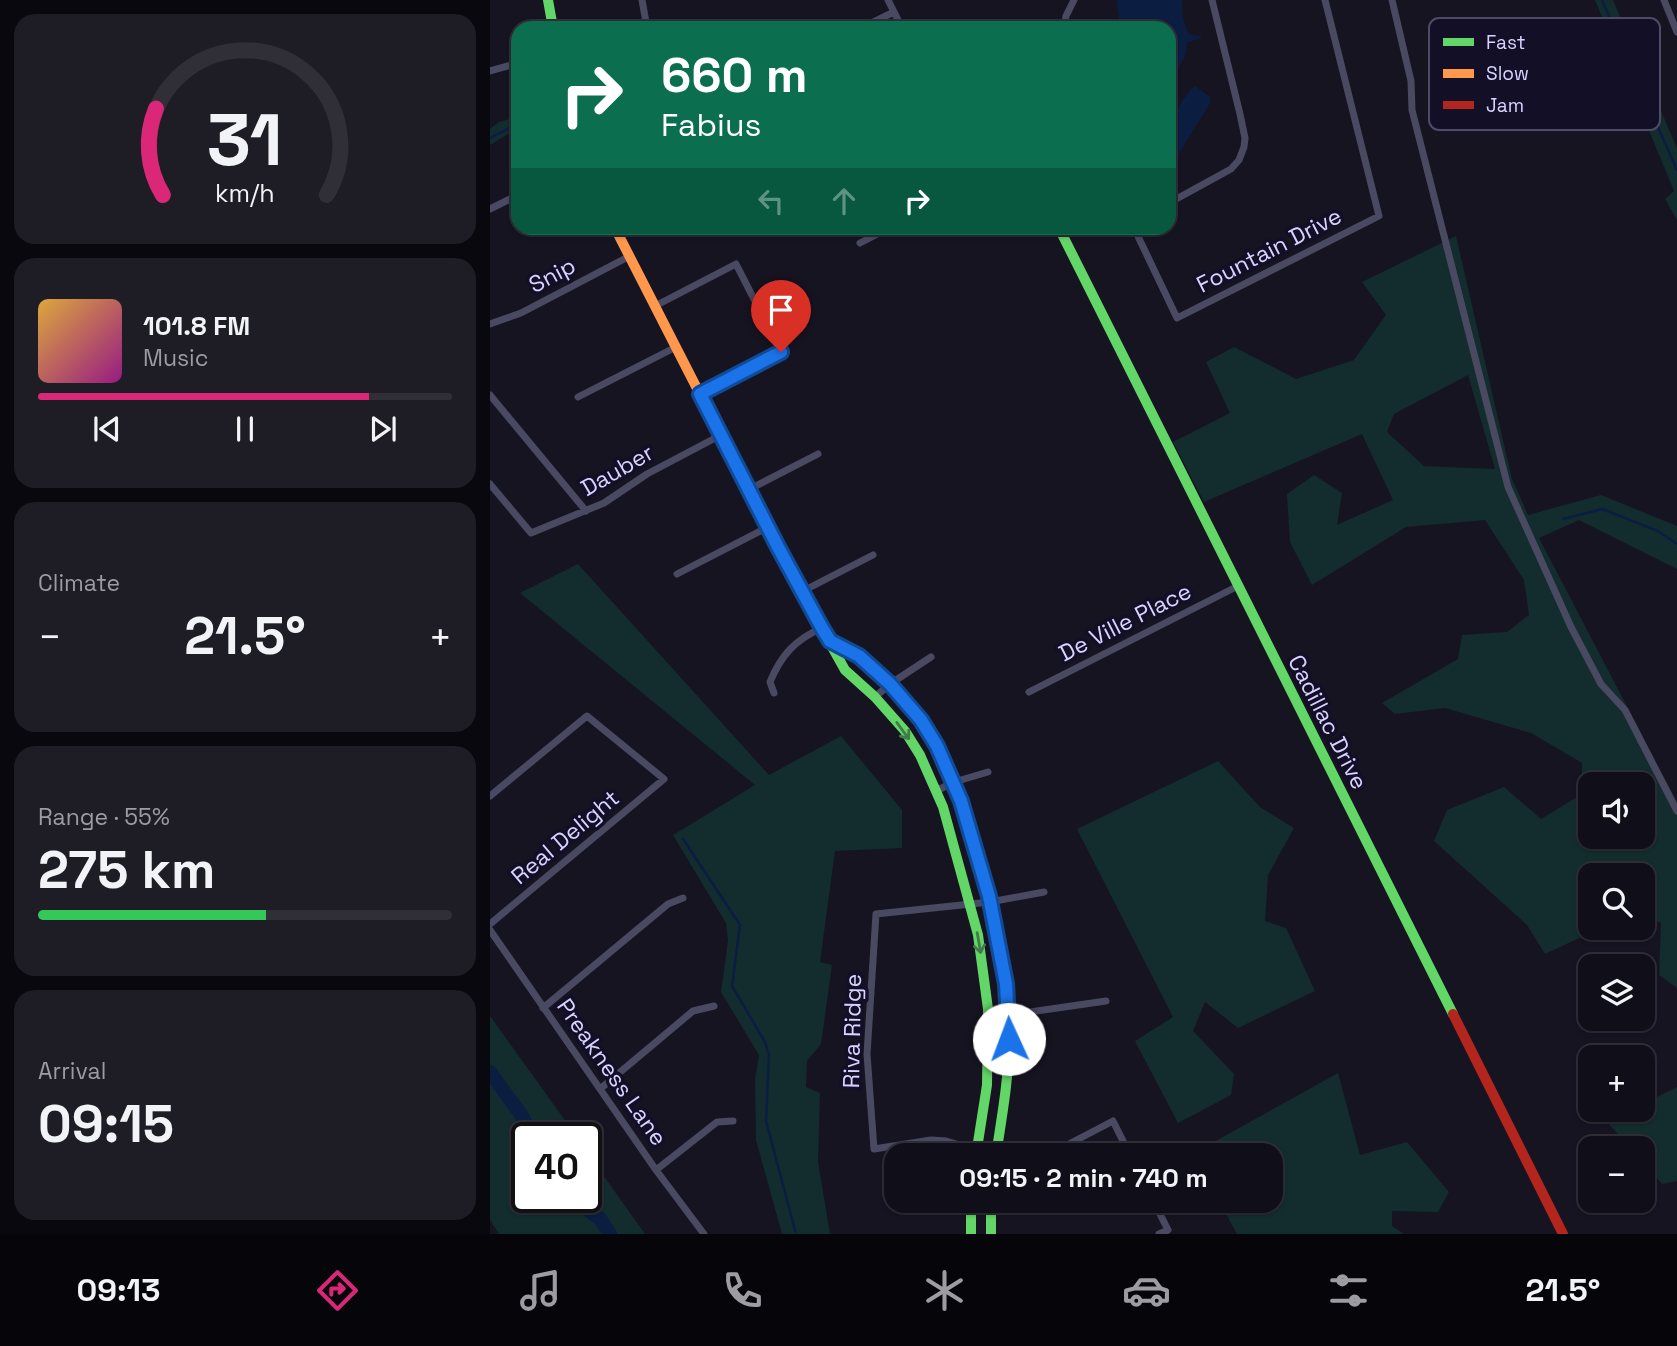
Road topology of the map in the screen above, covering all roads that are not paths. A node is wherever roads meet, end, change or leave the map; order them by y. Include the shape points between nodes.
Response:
1 (548, 0) edge
2 (642, 0) edge
3 (888, 0) edge
4 (1074, 0) edge
5 (1212, 0) edge
6 (1325, 0) edge
7 (1392, 0) edge
8 (1664, 0) edge
9 (894, 12) junction
10 (551, 21) edge
11 (646, 21) edge
12 (875, 21) edge
13 (898, 21) edge
14 (1065, 21) edge
15 (1677, 32) edge
16 (511, 65) edge
17 (490, 71) edge
18 (511, 198) edge
19 (1176, 199) edge
20 (490, 209) edge
21 (618, 235) edge
22 (875, 235) edge
23 (1062, 235) edge
24 (1137, 235) edge
25 (860, 243) dead end
26 (629, 256) junction
27 (655, 306) junction
28 (490, 324) edge
29 (676, 347) junction
30 (700, 394) junction
31 (490, 395) edge
32 (578, 397) dead end
33 (721, 435) junction
34 (818, 454) dead end
35 (490, 484) edge
36 (748, 490) junction
37 (586, 511) junction
38 (768, 527) junction
39 (873, 555) dead end
40 (677, 574) dead end
41 (1238, 586) junction
42 (801, 592) junction
43 (822, 628) junction
44 (830, 641) junction
45 (931, 657) dead end
46 (890, 684) junction
47 (1029, 692) dead end
48 (775, 693) dead end
49 (876, 697) junction
50 (988, 772) dead end
51 (954, 782) junction
52 (936, 792) junction
53 (490, 796) edge
54 (1677, 811) edge
55 (1044, 892) dead end
56 (683, 898) dead end
57 (990, 902) junction
58 (970, 904) junction
59 (490, 924) edge
60 (490, 930) edge
61 (1106, 1001) dead end
62 (714, 1006) dead end
63 (543, 1008) junction
64 (1008, 1016) junction
65 (988, 1018) junction
66 (600, 1089) junction
67 (733, 1121) dead end
68 (912, 1143) edge
69 (951, 1143) edge
70 (978, 1143) edge
71 (998, 1143) edge
72 (1071, 1143) edge
73 (1124, 1143) edge
74 (884, 1147) edge
75 (656, 1170) junction
76 (971, 1213) edge
77 (991, 1213) edge
78 (1160, 1213) edge
79 (704, 1234) edge
80 (971, 1234) edge
81 (991, 1234) edge
82 (1159, 1234) edge
83 (1563, 1234) edge

1 - 10 street
2 - 11 street
3 - 9 street
4 - 14 street
5 - 19 street via 1244,147 1231,169
6 - 24 street, Fountain Drive via 1379,216 1177,318
7 - 54 street via 1411,81 1412,110 1508,487 1601,684 1625,710
8 - 15 street
9 - 12 street
9 - 13 street
16 - 17 street
18 - 20 street
21 - 26 street
22 - 25 street
23 - 41 street, Cadillac Drive
26 - 27 street
26 - 28 street, Snip via 521,313
27 - 29 street
27 - 30 street via 736,264 781,352
29 - 30 street
29 - 32 street
30 - 33 street
31 - 37 street
33 - 36 street
33 - 37 street, Dauber
34 - 36 street
35 - 37 street, Dauber via 531,533
36 - 38 street
38 - 40 street
38 - 42 street
39 - 42 street
41 - 47 street, De Ville Place
41 - 83 street, Cadillac Drive
42 - 43 street
43 - 44 street
43 - 48 street via 798,641 782,658 771,682
44 - 46 street via 859,656
44 - 49 street via 845,670
45 - 46 street
46 - 49 street
46 - 51 street via 921,720
49 -> 52 street via 910,739
50 - 51 street
51 - 52 street
51 - 57 street
52 - 58 street
53 - 59 street, Real Delight via 587,716 664,779
55 - 57 street
56 - 63 street via 668,904
57 - 58 street
57 - 64 street
58 -> 65 street
58 - 74 street, Riva Ridge via 876,914 867,1054 874,1149
60 - 63 street, Preakness Lane
61 - 64 street
62 - 66 street via 692,1011
63 - 66 street, Preakness Lane
64 - 65 street
64 - 71 street via 1007,1086
65 - 70 street via 987,1084
66 - 75 street, Preakness Lane
67 - 75 street via 717,1122
68 - 69 street, Riva Ridge
72 - 73 street via 1113,1121
75 - 79 street, Preakness Lane
76 - 80 street
77 - 81 street
78 - 82 street via 1168,1230

